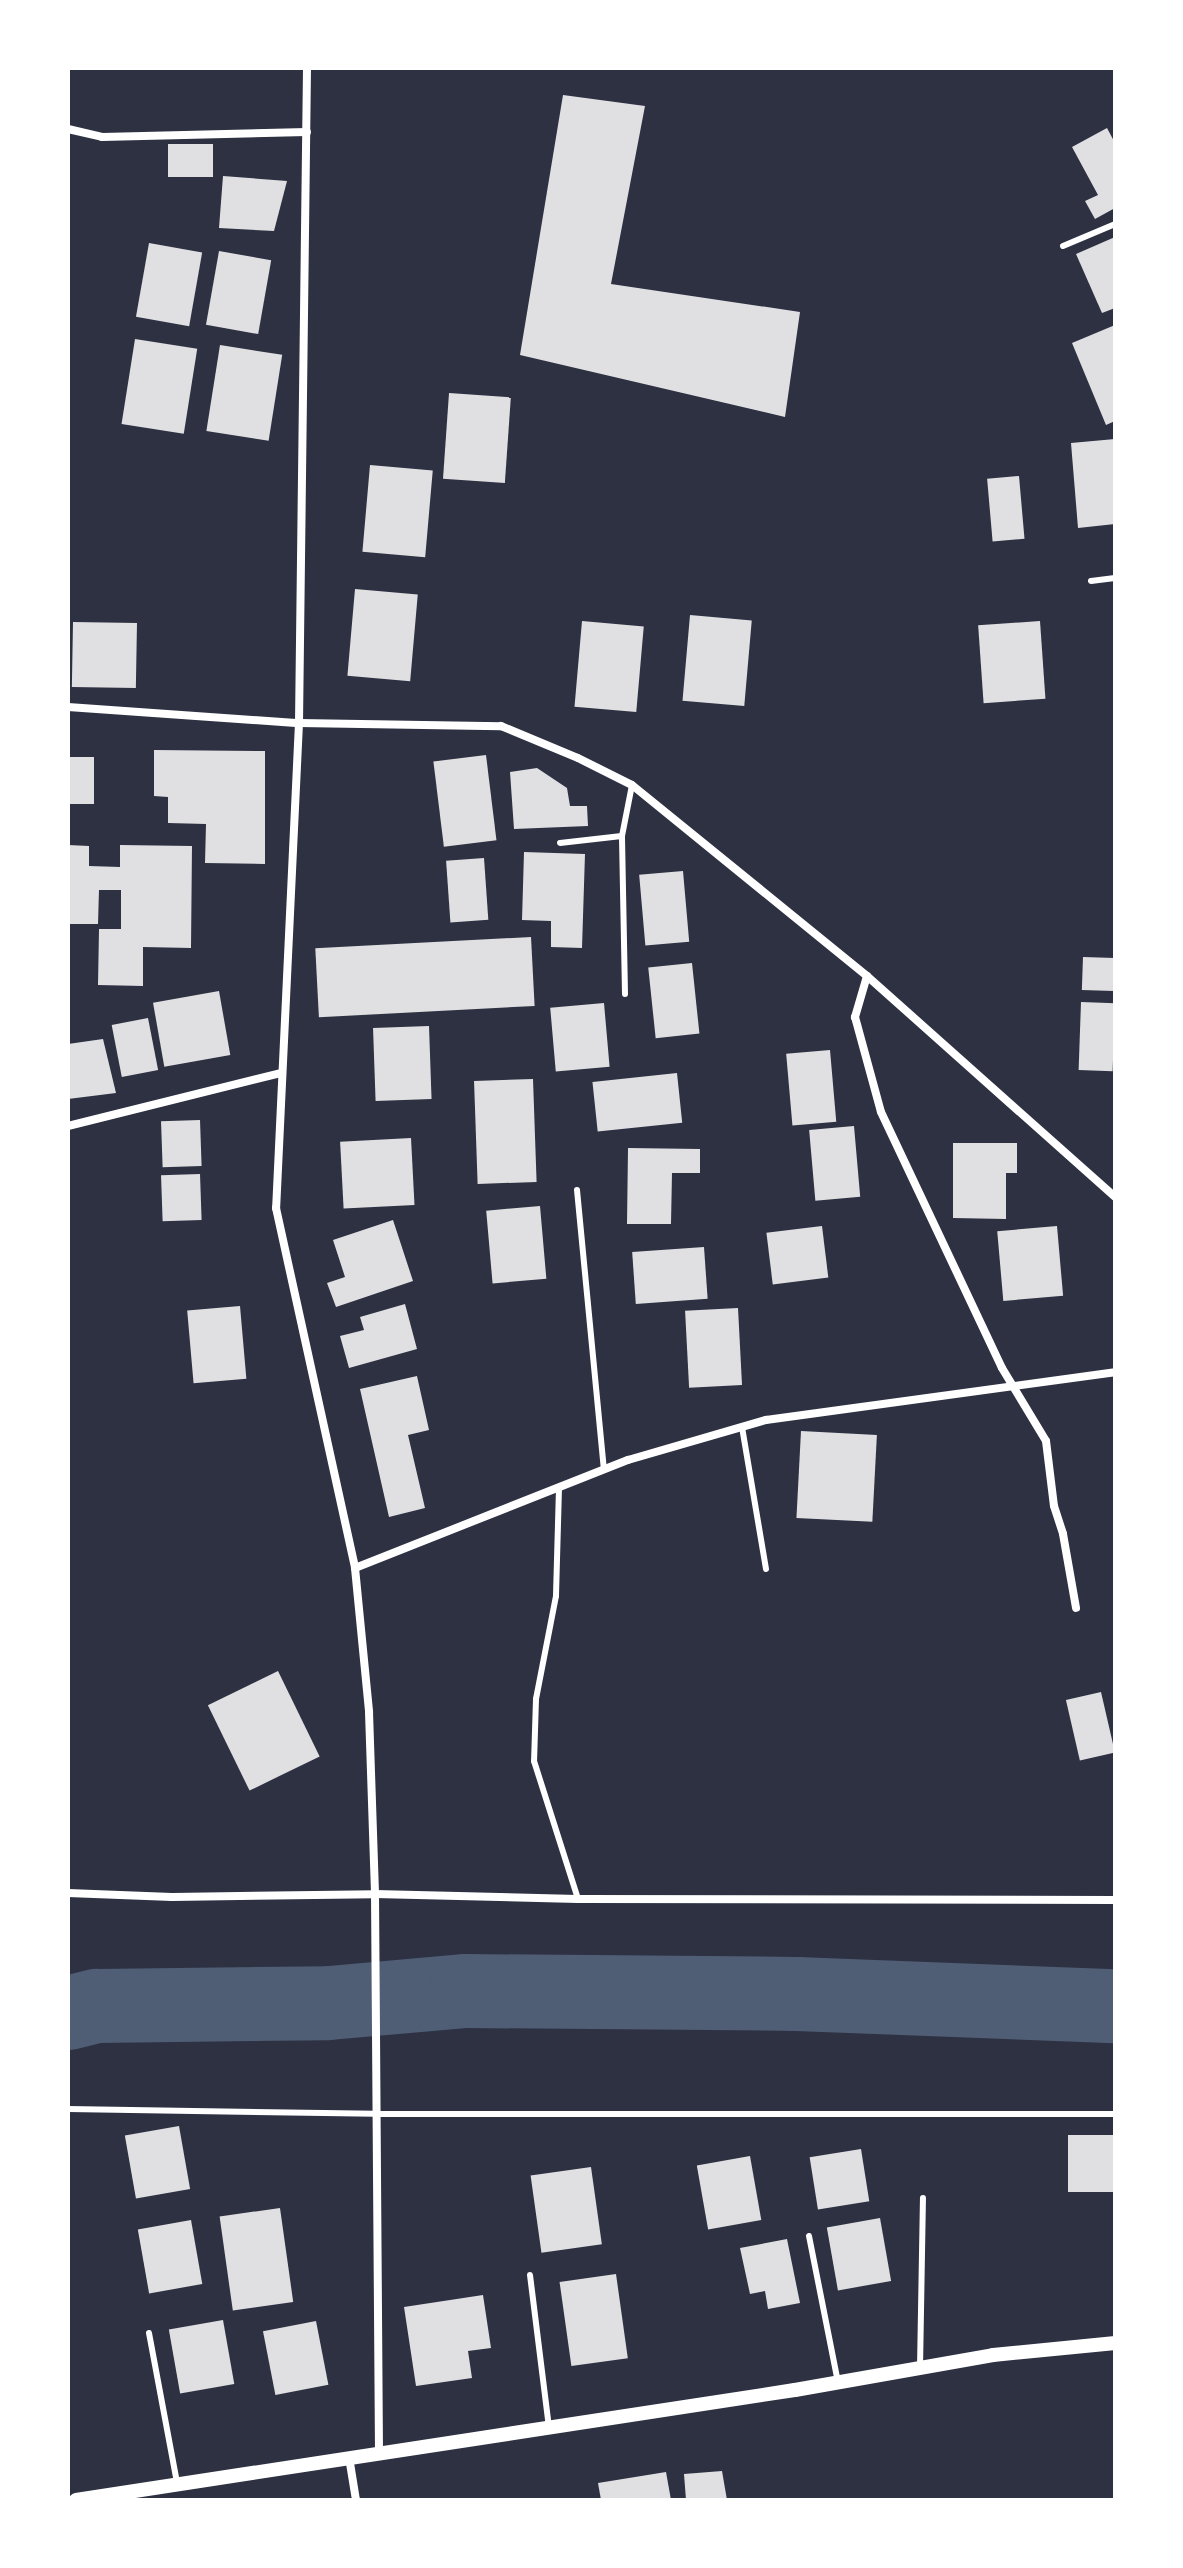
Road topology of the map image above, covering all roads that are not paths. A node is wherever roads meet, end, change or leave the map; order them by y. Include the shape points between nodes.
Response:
1 (307, 68) edge
2 (68, 129) edge
3 (307, 132) junction
4 (1115, 224) edge
5 (1063, 246) dead end
6 (1115, 578) edge
7 (1091, 581) dead end
8 (68, 707) edge
9 (299, 723) junction
10 (632, 785) junction
11 (622, 836) junction
12 (560, 843) dead end
13 (867, 976) junction
14 (625, 994) dead end
15 (280, 1073) junction
16 (68, 1126) edge
17 (577, 1190) dead end
18 (1115, 1197) edge
19 (1115, 1372) edge
20 (1015, 1385) junction
21 (742, 1427) junction
22 (604, 1470) junction
23 (559, 1488) junction
24 (355, 1568) junction
25 (766, 1569) dead end
26 (1076, 1608) dead end
27 (68, 1893) edge
28 (375, 1897) junction
29 (578, 1899) junction
30 (1115, 1900) edge
31 (68, 2109) edge
32 (375, 2114) junction
33 (1115, 2114) edge
34 (923, 2198) dead end
35 (809, 2236) dead end
36 (530, 2275) dead end
37 (149, 2333) dead end
38 (1115, 2343) edge
39 (920, 2368) junction
40 (838, 2382) junction
41 (549, 2427) junction
42 (379, 2452) junction
43 (349, 2457) junction
44 (177, 2484) junction
45 (76, 2500) edge
46 (356, 2500) edge

1 - 3 street
2 - 3 street via 102,137
3 - 9 street
4 - 5 lane
6 - 7 lane
8 - 9 street
9 - 10 street via 501,726
9 - 15 street
10 - 11 lane
10 - 13 street
11 - 12 lane
11 - 14 lane
13 - 18 street
13 - 20 street via 855,1017 881,1112 1002,1368
15 - 16 street
15 - 24 street via 276,1208
17 - 22 lane
19 - 20 street
20 - 21 street
20 - 26 street via 1046,1441
21 - 22 street
21 - 25 lane
22 - 23 street
23 - 24 street
23 - 29 lane via 556,1596 536,1699 534,1761
24 - 28 street via 369,1712
27 - 28 street
28 - 29 street
28 - 32 street
29 - 30 street
31 - 32 lane
32 - 33 lane
32 - 42 street
34 - 39 lane
35 - 40 lane
36 - 41 lane
37 - 44 lane
38 - 39 street
39 - 40 street
40 - 41 street
41 - 42 street
42 - 43 street
43 - 44 street
43 - 46 street
44 - 45 street

